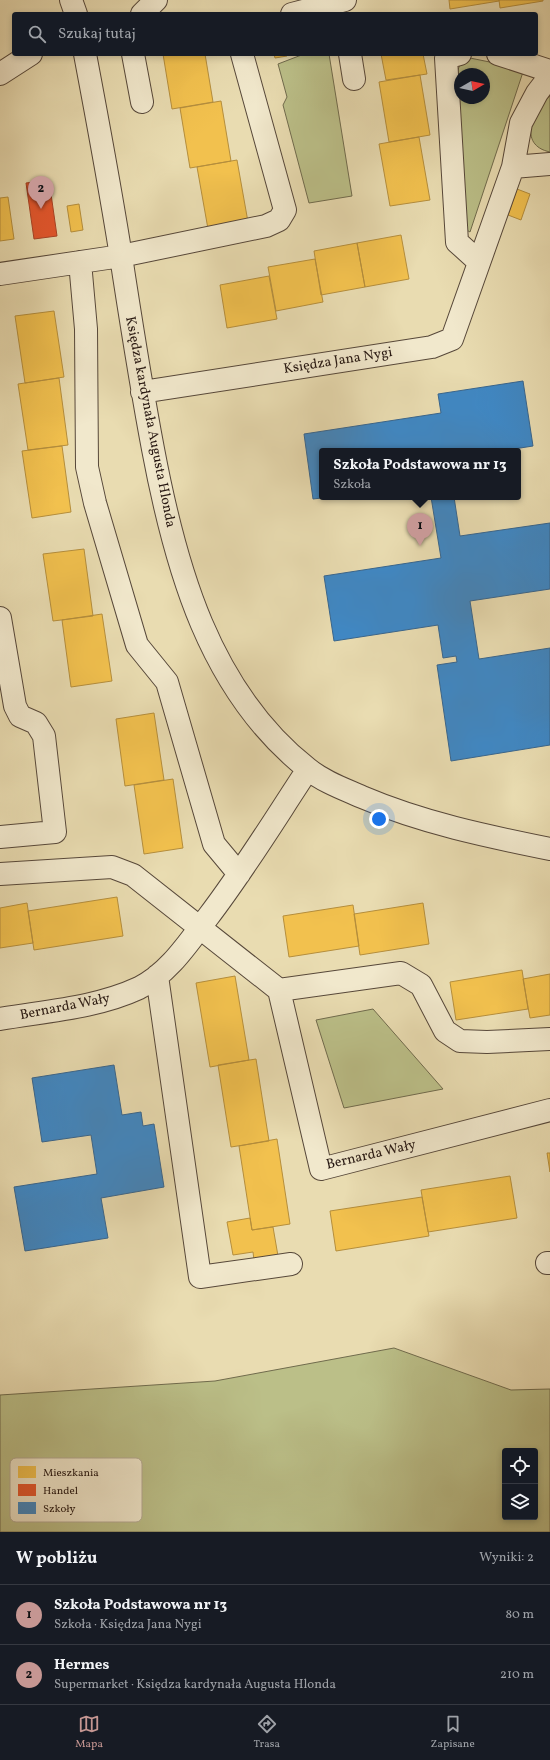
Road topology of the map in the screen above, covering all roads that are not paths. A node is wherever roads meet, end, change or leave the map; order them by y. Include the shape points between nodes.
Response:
1 (156, 0) edge
2 (344, 5) edge
3 (144, 12) edge
4 (304, 12) edge
5 (28, 56) edge
6 (85, 56) edge
7 (133, 56) edge
8 (243, 56) edge
9 (350, 56) edge
10 (453, 56) edge
11 (504, 56) edge
12 (550, 71) edge
13 (0, 74) edge
14 (550, 76) edge
15 (354, 79) dead end
16 (142, 102) dead end
17 (550, 164) edge
18 (513, 167) junction
19 (121, 256) junction
20 (478, 261) junction
21 (80, 262) junction
22 (0, 274) edge
23 (142, 392) junction
24 (0, 618) edge
25 (308, 769) junction
26 (0, 837) edge
27 (550, 849) edge
28 (0, 874) edge
29 (239, 874) junction
30 (200, 928) junction
31 (157, 976) junction
32 (279, 990) junction
33 (0, 1019) edge
34 (550, 1038) edge
35 (550, 1110) edge
36 (291, 1264) dead end

1 - 3 street
2 - 4 street
5 - 13 street
6 - 19 street, Księdza kardynała Augusta Hlonda
7 - 16 street
8 - 19 street via 285,210 279,220 266,226
9 - 15 street
10 - 20 street via 446,58 457,242
11 - 12 street
14 - 18 street, Księdza Jana Nygi via 521,123
17 - 18 street
18 - 20 street, Księdza Jana Nygi
19 - 21 street
19 - 23 street, Księdza kardynała Augusta Hlonda
20 - 23 street, Księdza Jana Nygi via 452,339 432,347
21 - 22 street
21 - 29 street via 86,329 87,467 95,503 137,645 168,682 214,844
23 - 25 street, Księdza kardynała Augusta Hlonda via 163,505 186,585 210,643 236,688 266,731
24 - 26 street via 15,706 20,716 36,723 44,736 55,832
25 - 27 street, Księdza kardynała Augusta Hlonda via 329,782 395,812 469,833
25 - 29 street, Bernarda Wały
28 - 30 street via 112,867 133,875
29 - 30 street, Bernarda Wały
30 - 31 street, Bernarda Wały via 179,956
30 - 32 street
31 - 33 street, Bernarda Wały via 115,997 86,1005
31 - 36 street via 200,1277
32 - 34 street via 401,973 421,985 445,1031 460,1041
32 - 35 street, Bernarda Wały via 322,1169

